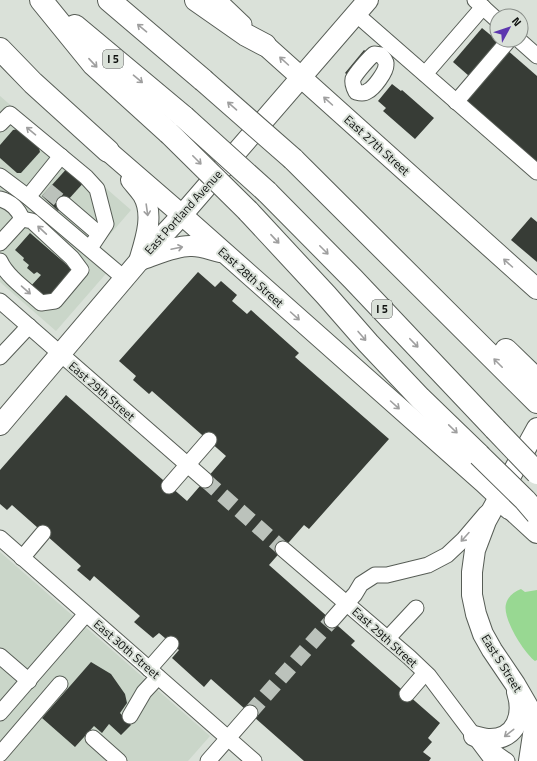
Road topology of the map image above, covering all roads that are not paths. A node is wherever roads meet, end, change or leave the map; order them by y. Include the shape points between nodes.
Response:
1 (42, 0) edge
2 (109, 0) edge
3 (196, 0) edge
4 (219, 0) edge
5 (479, 4) edge
6 (362, 7) edge
7 (489, 13) edge
8 (265, 44) junction
9 (502, 48) edge
10 (0, 49) edge
11 (0, 62) edge
12 (425, 74) junction
13 (302, 78) junction
14 (456, 102) junction
15 (0, 124) edge
16 (61, 156) junction
17 (115, 158) junction
18 (537, 172) edge
19 (0, 176) edge
20 (28, 197) junction
21 (0, 199) edge
22 (64, 204) tunnel mouth
23 (182, 215) junction
24 (22, 219) junction
25 (99, 234) junction
26 (0, 243) edge
27 (90, 248) junction
28 (224, 253) junction
29 (140, 260) junction
30 (0, 261) edge
31 (124, 278) junction
32 (537, 289) edge
33 (0, 301) edge
34 (29, 326) junction
35 (61, 354) junction
36 (0, 357) edge
37 (534, 388) edge
38 (2, 421) edge
39 (537, 428) edge
40 (209, 440) dead end
41 (187, 464) junction
42 (537, 473) edge
43 (205, 480) tunnel mouth
44 (169, 486) dead end
45 (499, 497) junction
46 (537, 514) edge
47 (537, 532) edge
48 (43, 533) dead end
49 (1, 540) edge
50 (537, 540) edge
51 (283, 549) tunnel mouth
52 (22, 558) junction
53 (351, 598) junction
54 (416, 608) dead end
55 (86, 614) junction
56 (332, 620) tunnel mouth
57 (388, 638) junction
58 (172, 644) dead end
59 (1, 659) edge
60 (154, 673) junction
61 (425, 673) junction
62 (29, 681) junction
63 (60, 684) dead end
64 (515, 684) junction
65 (407, 694) dead end
66 (0, 713) edge
67 (250, 713) tunnel mouth
68 (130, 716) dead end
69 (535, 718) edge
70 (474, 736) junction
71 (93, 738) dead end
72 (228, 738) junction
73 (0, 754) edge
74 (119, 761) edge
75 (208, 761) edge
76 (254, 761) edge
77 (493, 761) edge
78 (507, 761) edge
79 (529, 761) edge

1 -> 42 highway, I 5, bridge via 184,117 267,192 364,290
1 -> 46 highway, bridge via 93,64 169,133 248,211 420,398
37 -> 2 highway, bridge via 441,288
3 - 8 highway via 246,35
4 - 8 street, East 27th Street
5 - 7 street
5 - 12 street
6 - 12 street via 384,48
6 - 13 main road, East Portland Avenue
13 -> 8 main road, East 27th Street
9 - 14 street
10 - 17 highway
11 - 17 street, East 28th Street
12 - 14 street
13 - 23 main road, East Portland Avenue
32 -> 13 main road, East 27th Street
14 - 18 street
16 -> 15 street via 10,114
16 - 20 street via 43,187
16 - 25 street via 97,189 106,224
17 - 23 main road, East 28th Street
17 -> 29 main road via 143,195 148,209 148,234
19 - 20 street
20 - 27 street
21 - 24 street via 16,207
22 - 25 street
23 - 28 main road, East 28th Street
23 - 29 main road, East Portland Avenue
24 - 26 street
30 -> 24 street via 8,274 41,303 55,301 81,270 72,258 32,221
25 - 27 street
27 - 31 street
29 -> 28 main road via 190,246
28 -> 45 main road, East 28th Street
29 - 31 main road, East Portland Avenue
31 - 35 main road, East Portland Avenue
33 - 34 street, East 29th Street
34 - 35 street, East 29th Street
34 - 36 street
35 - 38 main road, East Portland Avenue
35 - 41 street, East 29th Street
39 - 45 main road, East S Street
40 - 41 street
41 - 43 street, East 29th Street
41 - 44 street
45 - 47 highway
45 - 50 main road, East 28th Street
45 -> 53 street via 447,555 428,565 387,575 379,583
45 - 64 main road, East S Street via 475,550 472,595 483,634
48 - 52 street
49 - 52 street, East 30th Street
51 - 53 street, East 29th Street
52 - 55 street, East 30th Street
53 - 56 street
53 - 57 street, East 29th Street
54 - 57 street
55 - 60 street, East 30th Street
55 - 62 street
57 - 61 street, East 29th Street
58 - 60 street
59 - 62 street
60 - 68 street
60 - 72 street, East 30th Street
61 - 65 street
61 - 70 street, East 29th Street
62 - 66 street
63 - 73 street
64 - 69 main road, East S Street
64 -> 70 main road via 520,700 520,713 514,728 506,736 499,738 488,740
67 - 72 street
69 - 79 main road, East S Street
70 - 77 street, East 29th Street
70 - 78 street, East 29th Street
71 - 74 street
72 - 75 street
72 - 76 street, East 30th Street

